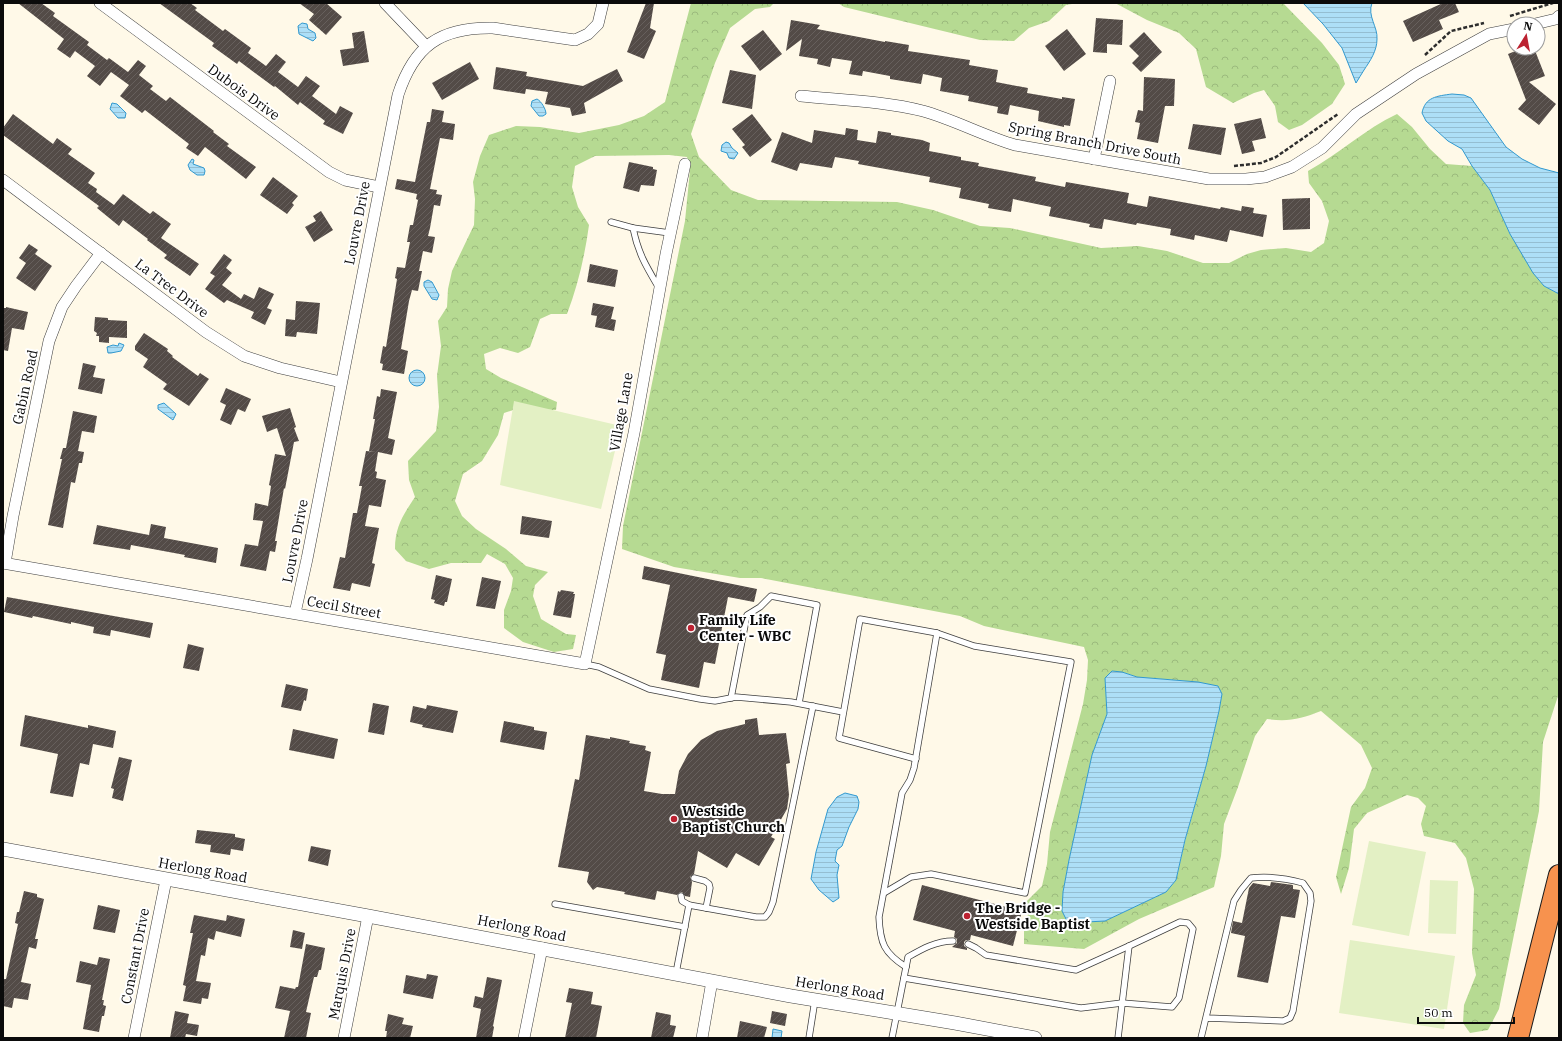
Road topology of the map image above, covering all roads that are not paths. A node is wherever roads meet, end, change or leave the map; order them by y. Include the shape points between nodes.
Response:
1 (100, 3) edge
2 (385, 3) edge
3 (603, 3) edge
4 (1558, 20) edge
5 (1546, 22) edge
6 (1506, 31) edge
7 (426, 46) junction
8 (1110, 81) dead end
9 (801, 96) dead end
10 (1094, 159) junction
11 (685, 164) dead end
12 (3, 180) edge
13 (379, 187) junction
14 (611, 222) dead end
15 (633, 228) junction
16 (670, 233) junction
17 (101, 253) junction
18 (659, 288) junction
19 (341, 382) junction
20 (4, 563) edge
21 (295, 614) junction
22 (937, 633) junction
23 (585, 664) junction
24 (730, 698) junction
25 (799, 703) junction
26 (813, 706) junction
27 (843, 712) junction
28 (916, 759) junction
29 (3, 849) edge
30 (1559, 875) edge
31 (694, 878) dead end
32 (166, 880) junction
33 (884, 893) junction
34 (681, 896) dead end
35 (555, 904) dead end
36 (689, 905) junction
37 (706, 908) junction
38 (368, 916) junction
39 (685, 927) junction
40 (953, 940) dead end
41 (968, 944) dead end
42 (1129, 946) junction
43 (542, 948) junction
44 (906, 967) junction
45 (676, 974) junction
46 (904, 978) junction
47 (712, 981) junction
48 (815, 1000) junction
49 (1122, 1003) junction
50 (897, 1013) junction
51 (1207, 1018) junction
52 (134, 1038) edge
53 (344, 1038) edge
54 (524, 1038) edge
55 (702, 1038) edge
56 (809, 1038) edge
57 (892, 1038) edge
58 (1035, 1038) edge
59 (1118, 1038) edge
60 (1201, 1038) edge
61 (1518, 1038) edge

1 - 13 street, Dubois Drive via 329,172 345,180
2 - 7 street
3 - 7 street, Louvre Drive via 598,24 588,34 575,40 482,28 448,34
4 - 5 street
6 - 10 street, Spring Branch Drive South via 1490,34 1416,74 1356,114 1322,148 1292,167 1265,177 1210,179
7 - 13 street, Louvre Drive via 414,60 401,84
8 - 10 street
9 - 10 street, Spring Branch Drive South via 911,108 1015,145
11 - 16 street, Village Lane
12 - 17 street, La Trec Drive
13 - 19 street, Louvre Drive
14 - 15 lane
15 - 16 lane
15 - 18 lane via 644,263
16 - 18 street, Village Lane
17 - 19 street, La Trec Drive via 206,332 244,356 280,368
17 - 20 street, Gabin Road via 62,307 49,341
18 - 23 street, Village Lane via 634,433
19 - 21 street, Louvre Drive
20 - 21 street, Cecil Street
21 - 23 street, Cecil Street
22 - 27 lane via 860,619
22 - 28 lane
22 - 33 lane via 974,646 1070,662 1025,893 931,874 911,878
23 - 24 lane via 649,689 715,701
24 - 25 lane
24 - 25 lane via 747,615 760,607 770,596 817,605
25 - 26 lane
26 - 27 lane
26 - 37 lane via 769,912 765,916 756,917
27 - 28 lane via 839,738
28 - 33 lane via 910,780 902,793
29 - 32 street, Herlong Road
30 - 61 highway
31 - 37 lane via 709,884
32 - 38 street, Herlong Road
32 - 52 street, Constant Drive
33 - 44 lane via 879,917 884,946 893,959
34 - 36 lane via 682,901
35 - 39 lane
36 - 37 lane
36 - 39 lane
38 - 43 street, Herlong Road
38 - 53 street, Marquis Drive
39 - 45 lane
40 - 44 lane via 928,946 908,957
41 - 42 lane via 986,955 1076,970
42 - 49 lane
42 - 49 lane via 1180,922 1188,923 1193,929 1179,998 1172,1007
43 - 45 street, Herlong Road
43 - 54 street
44 - 46 lane
45 - 47 street, Herlong Road
46 - 49 lane via 1081,1008
46 - 50 lane
47 - 48 street, Herlong Road
47 - 55 street
48 - 50 street, Herlong Road
48 - 56 lane
49 - 59 lane
50 - 57 lane
50 - 58 street, Herlong Road
51 - 51 lane via 1234,901 1241,890 1250,878 1277,877 1303,883 1310,893 1311,901 1290,1018 1283,1021
51 - 60 lane

